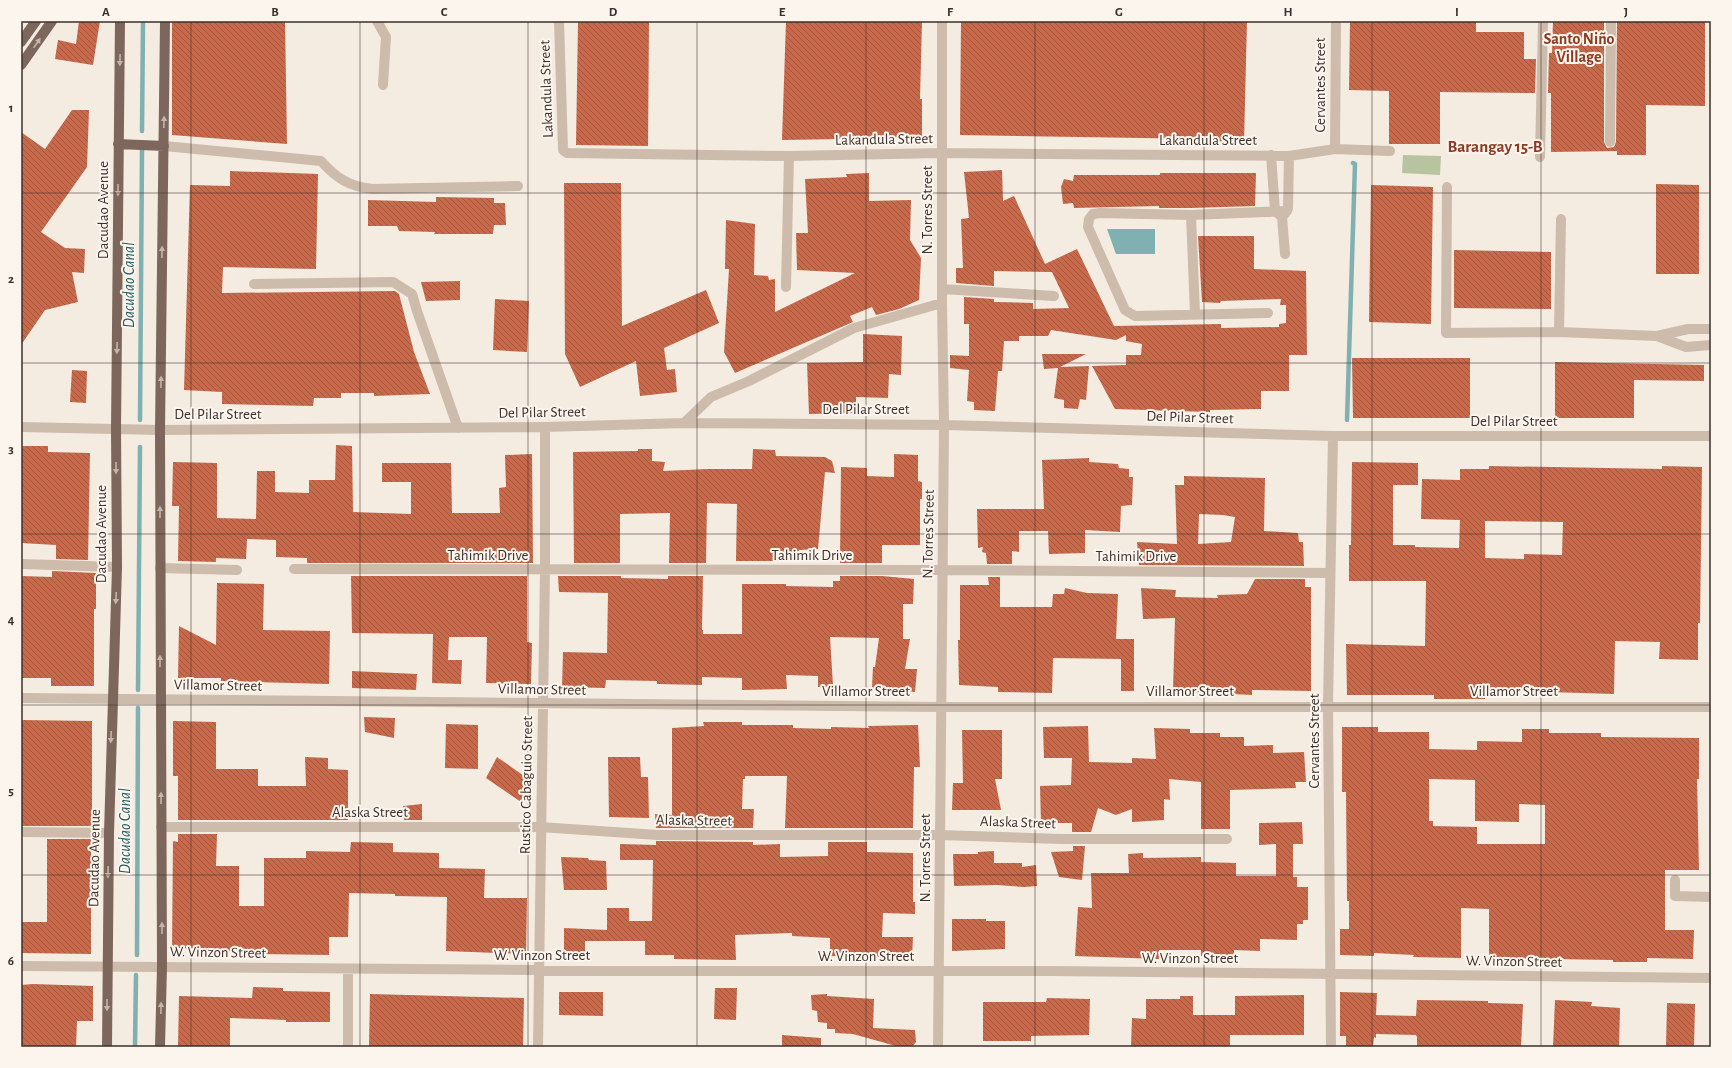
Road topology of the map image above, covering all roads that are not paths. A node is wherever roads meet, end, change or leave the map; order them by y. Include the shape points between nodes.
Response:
1 (36, 21) edge
2 (52, 21) edge
3 (120, 21) edge
4 (165, 21) edge
5 (377, 21) edge
6 (559, 21) edge
7 (942, 21) edge
8 (1336, 21) edge
9 (1543, 21) edge
10 (1611, 21) edge
11 (21, 42) edge
12 (21, 65) edge
13 (383, 85) dead end
14 (1610, 142) dead end
15 (118, 144) junction
16 (164, 146) junction
17 (1335, 149) junction
18 (1390, 152) dead end
19 (942, 153) junction
20 (1271, 155) junction
21 (789, 156) junction
22 (1289, 156) junction
23 (1540, 157) dead end
24 (518, 186) dead end
25 (1447, 187) dead end
26 (1281, 213) junction
27 (1191, 215) junction
28 (1560, 219) dead end
29 (1285, 254) dead end
30 (254, 284) dead end
31 (786, 287) dead end
32 (942, 289) junction
33 (1054, 296) dead end
34 (942, 303) junction
35 (1268, 313) dead end
36 (1194, 314) junction
37 (1711, 329) edge
38 (1559, 332) junction
39 (1657, 336) junction
40 (1711, 345) edge
41 (684, 424) junction
42 (944, 425) junction
43 (21, 427) edge
44 (545, 427) junction
45 (458, 428) junction
46 (116, 429) junction
47 (160, 430) junction
48 (1333, 436) junction
49 (1711, 436) edge
50 (21, 564) edge
51 (117, 567) junction
52 (160, 568) junction
53 (294, 569) dead end
54 (237, 570) dead end
55 (545, 570) junction
56 (943, 570) junction
57 (1330, 573) junction
58 (21, 698) edge
59 (113, 698) junction
60 (160, 700) junction
61 (543, 704) junction
62 (1328, 706) junction
63 (941, 707) junction
64 (1711, 707) edge
65 (161, 827) junction
66 (540, 827) junction
67 (21, 832) edge
68 (109, 833) junction
69 (940, 835) junction
70 (1227, 839) dead end
71 (1675, 880) dead end
72 (1711, 897) edge
73 (21, 966) edge
74 (107, 966) junction
75 (162, 967) junction
76 (348, 969) junction
77 (539, 970) junction
78 (939, 971) junction
79 (1331, 974) junction
80 (1711, 978) edge
81 (107, 1047) edge
82 (160, 1047) edge
83 (348, 1047) edge
84 (538, 1047) edge
85 (938, 1047) edge
86 (1331, 1047) edge

1 - 11 main road
12 -> 2 main road
3 -> 15 main road, Dacudao Avenue
16 -> 4 main road
5 - 13 street via 386,37
6 - 21 street, Lakandula Street via 563,150 567,153
7 - 19 street, N. Torres Street
8 - 17 street, Cervantes Street
9 - 23 street
10 - 14 street
15 - 16 main road
15 -> 46 main road, Dacudao Avenue
16 - 24 street via 321,161 347,183 372,189
47 -> 16 main road
17 - 18 street, Lakandula Street
17 - 22 street, Lakandula Street
19 - 20 street, Lakandula Street
19 - 21 street, Lakandula Street
19 - 32 street, N. Torres Street
20 - 22 street, Lakandula Street
20 - 26 street
21 - 31 street
22 - 26 street
25 - 38 street via 1446,333
26 - 27 street
26 - 29 street
27 - 36 street
27 - 36 street via 1099,213 1093,214 1088,226 1129,314
28 - 38 street
30 - 45 street via 393,282 412,294
32 - 33 street
32 - 34 street, N. Torres Street
34 - 41 street via 854,328 750,381 711,397
34 - 42 street, N. Torres Street
35 - 36 street
37 - 39 street via 1688,329
38 - 39 street
39 - 40 street via 1686,346
41 - 42 street, Del Pilar Street
41 - 44 street, Del Pilar Street
42 - 48 street, Del Pilar Street
42 - 56 street, N. Torres Street
43 - 46 street, Del Pilar Street
44 - 45 street, Del Pilar Street
44 - 55 street, Rustico Cabaguio Street
45 - 47 street, Del Pilar Street
46 - 47 street, Del Pilar Street
46 -> 51 main road, Dacudao Avenue
52 -> 47 main road
48 - 49 street, Del Pilar Street
48 - 57 street, Cervantes Street
50 - 51 street
51 -> 59 main road, Dacudao Avenue
52 - 54 street
60 -> 52 main road
53 - 55 street, Tahimik Drive
55 - 56 street, Tahimik Drive
55 - 61 street, Rustico Cabaguio Street
56 - 57 street, Tahimik Drive
56 - 63 street, N. Torres Street
57 - 62 street, Cervantes Street
58 - 59 street, Villamor Street
59 - 60 street, Villamor Street
59 -> 68 main road, Dacudao Avenue
60 - 61 street, Villamor Street
65 -> 60 main road
61 - 63 street, Villamor Street
61 - 66 street, Rustico Cabaguio Street
62 - 63 street, Villamor Street
62 - 64 street, Villamor Street
62 - 79 street, Cervantes Street
63 - 69 street, N. Torres Street
65 - 66 street, Alaska Street
75 -> 65 main road
66 - 69 street, Alaska Street via 658,835
66 - 77 street, Rustico Cabaguio Street
67 - 68 street
68 -> 74 main road, Dacudao Avenue
69 - 70 street, Alaska Street via 1061,839
69 - 78 street, N. Torres Street
71 - 72 street via 1675,896
73 - 74 street, W. Vinzon Street
74 - 75 street, W. Vinzon Street
74 -> 81 main road, Dacudao Avenue
75 - 76 street, W. Vinzon Street
82 -> 75 main road
76 - 77 street, W. Vinzon Street
76 - 83 street
77 - 78 street, W. Vinzon Street
77 - 84 street, Rustico Cabaguio Street
78 - 79 street, W. Vinzon Street
78 - 85 street, N. Torres Street
79 - 80 street, W. Vinzon Street
79 - 86 street, Cervantes Street

